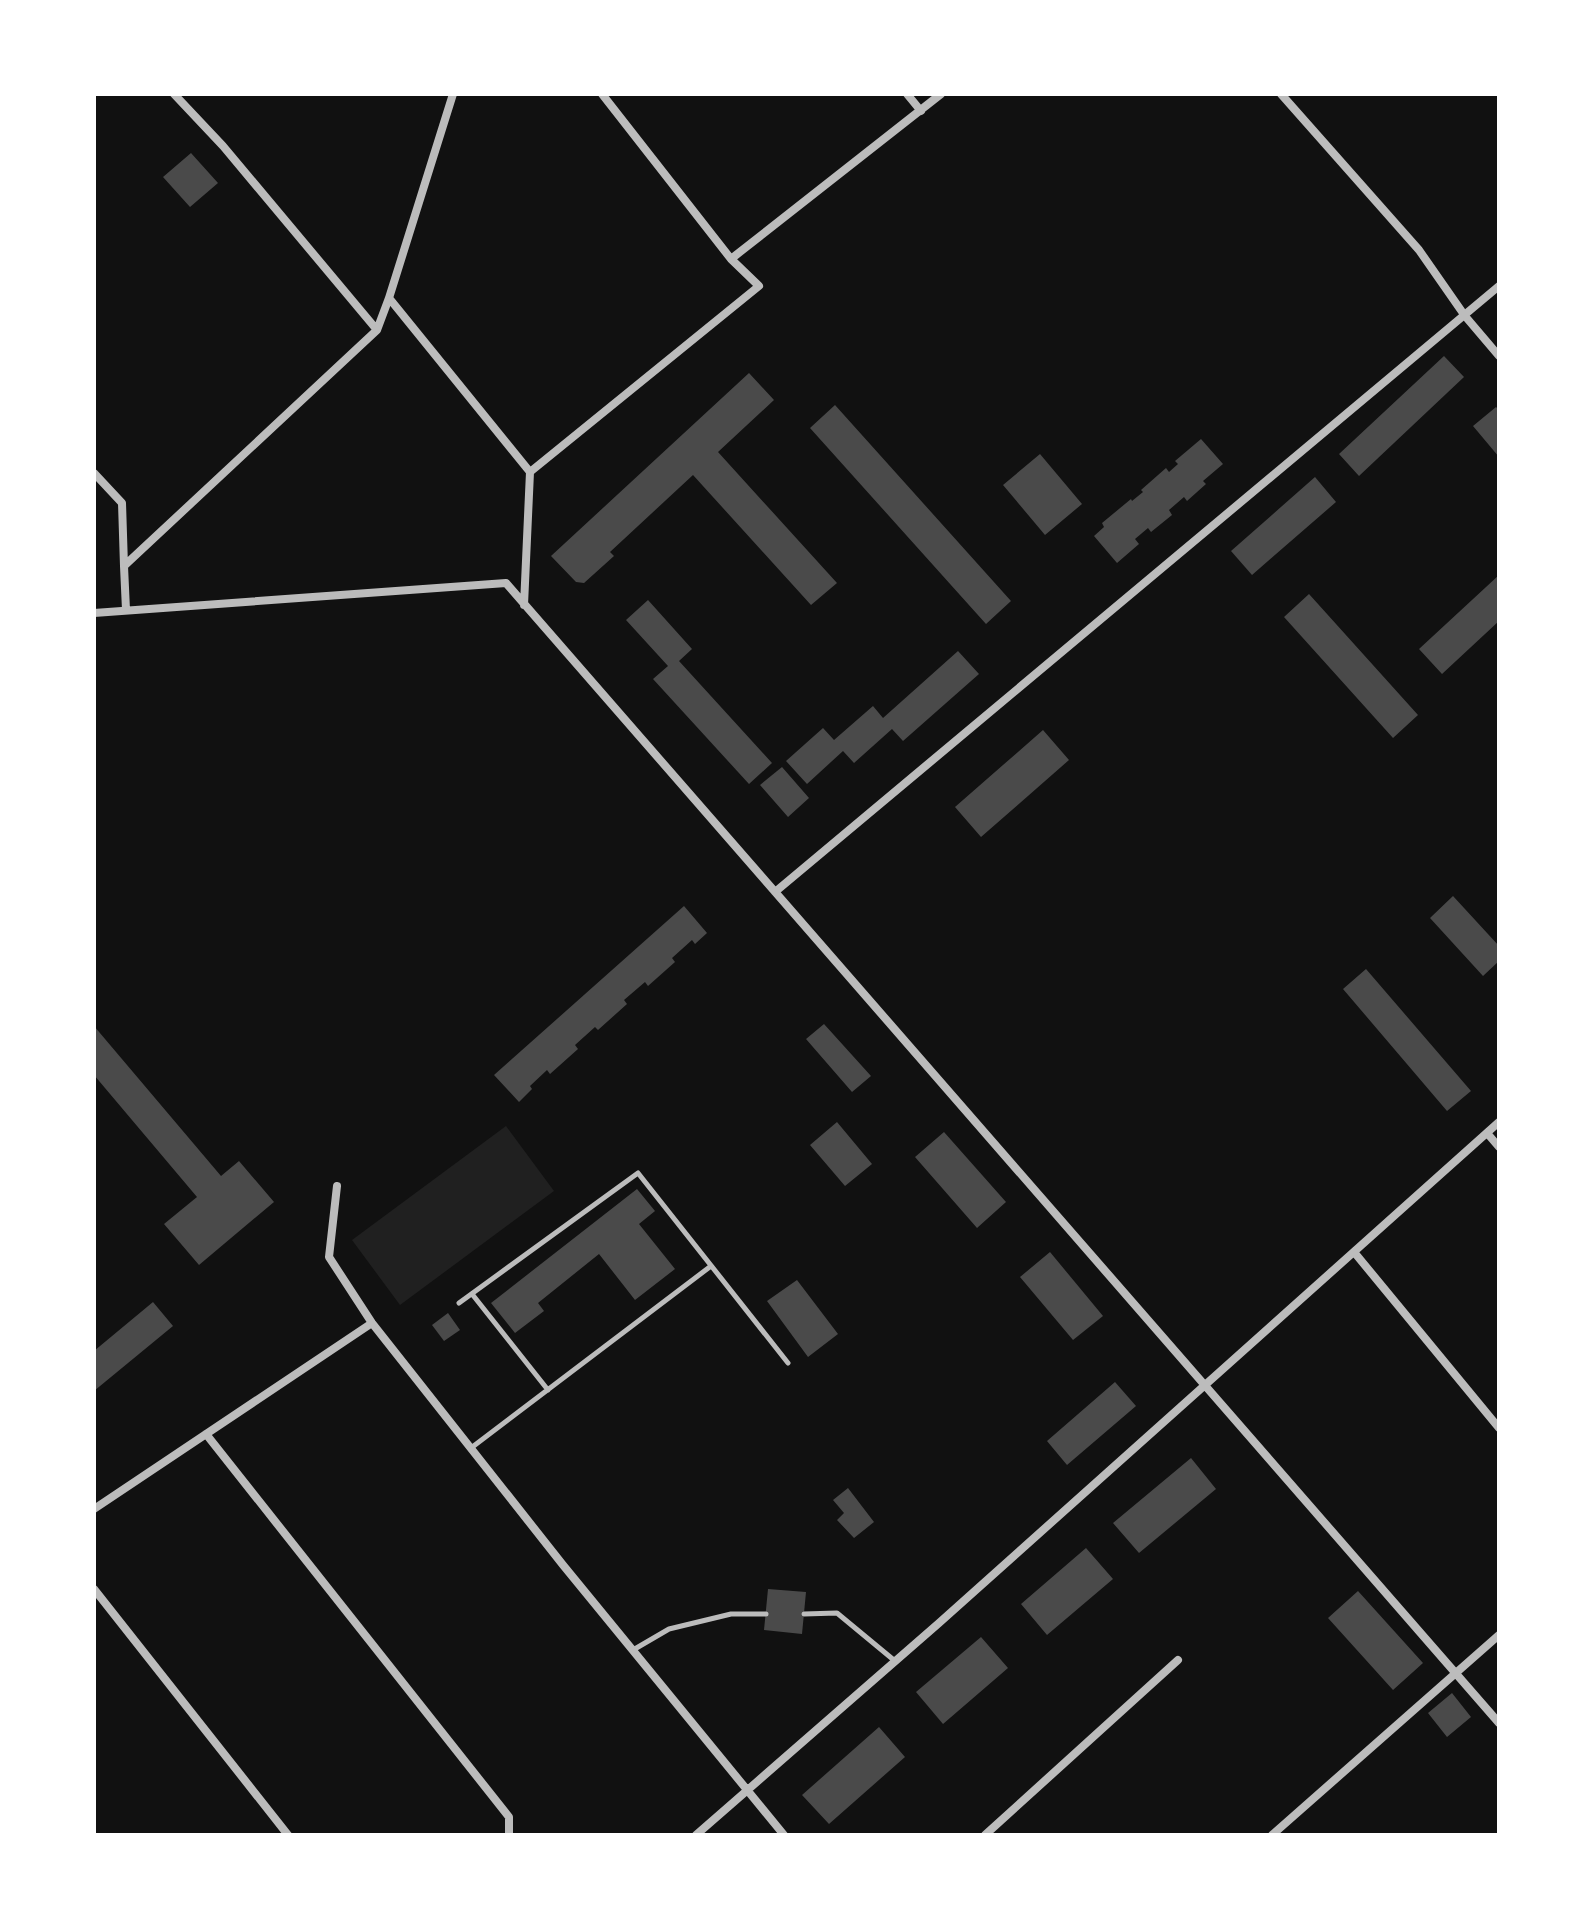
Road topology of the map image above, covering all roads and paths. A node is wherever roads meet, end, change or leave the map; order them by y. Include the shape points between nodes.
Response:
1 (174, 94) edge
2 (453, 94) edge
3 (602, 94) edge
4 (907, 94) edge
5 (941, 94) edge
6 (1281, 94) edge
7 (921, 111) junction
8 (731, 259) junction
9 (1499, 286) edge
10 (389, 298) junction
11 (1465, 316) junction
12 (377, 330) junction
13 (1499, 356) edge
14 (530, 472) junction
15 (94, 473) edge
16 (124, 566) junction
17 (524, 605) junction
18 (126, 610) junction
19 (94, 613) edge
20 (775, 892) junction
21 (1499, 1122) edge
22 (1487, 1133) junction
23 (1499, 1147) edge
24 (337, 1186) dead end
25 (1354, 1252) junction
26 (711, 1266) junction
27 (472, 1294) junction
28 (459, 1303) dead end
29 (372, 1323) junction
30 (788, 1363) dead end
31 (1205, 1386) junction
32 (548, 1390) junction
33 (1499, 1428) edge
34 (206, 1434) junction
35 (470, 1448) junction
36 (94, 1509) edge
37 (94, 1589) edge
38 (766, 1614) dead end
39 (804, 1614) dead end
40 (1499, 1635) edge
41 (633, 1650) junction
42 (1178, 1660) dead end
43 (895, 1661) junction
44 (1456, 1673) junction
45 (1499, 1723) edge
46 (748, 1790) junction
47 (288, 1835) edge
48 (509, 1835) edge
49 (696, 1835) edge
50 (784, 1835) edge
51 (985, 1835) edge
52 (1272, 1835) edge

1 - 12 street
2 - 10 street
3 - 8 street
4 - 7 street
5 - 7 street
6 - 11 street via 1419,250
7 - 8 street
8 - 14 street via 759,286
9 - 11 street
10 - 12 street
10 - 14 street
11 - 13 street
11 - 20 street
12 - 16 street
14 - 17 street
15 - 16 street via 122,503
16 - 18 street
17 - 18 street via 506,583
17 - 20 street
18 - 19 street
20 - 31 street
21 - 22 street
22 - 23 street
22 - 25 street
24 - 29 street via 329,1257
25 - 31 street
25 - 33 street
26 - 27 lane via 638,1173
26 - 30 lane
26 - 32 lane
27 - 28 lane
27 - 32 lane
29 - 34 street
29 - 35 street
31 - 43 street
31 - 44 street
32 - 35 lane
34 - 36 street
34 - 48 street via 509,1817
35 - 41 street
37 - 47 street
38 - 41 lane via 731,1614 669,1629
39 - 43 lane via 837,1613
40 - 44 street
41 - 46 street
42 - 51 street
43 - 46 street
44 - 45 street
44 - 52 street
46 - 49 street
46 - 50 street

